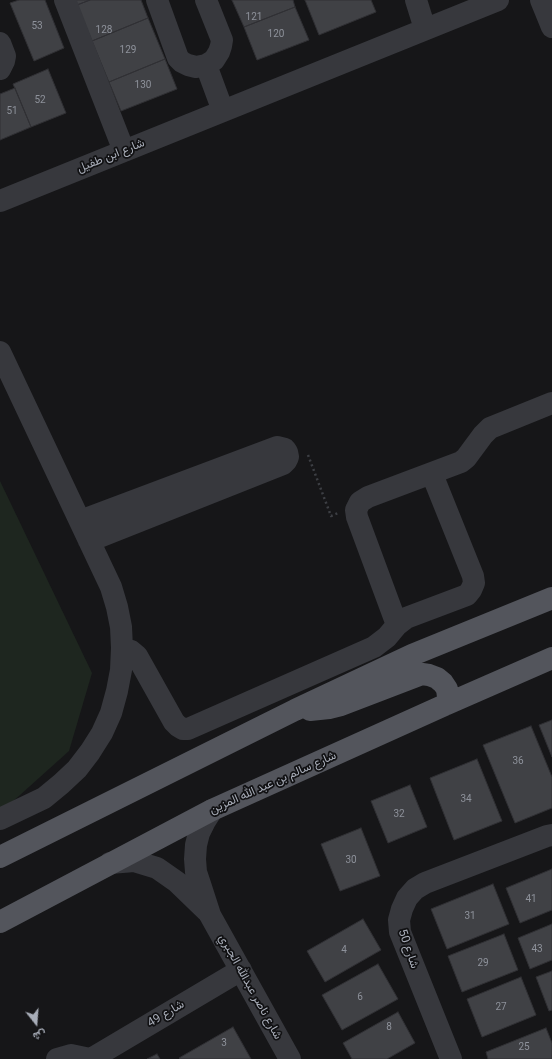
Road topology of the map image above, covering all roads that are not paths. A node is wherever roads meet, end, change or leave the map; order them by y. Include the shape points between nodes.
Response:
1 (65, 0) edge
2 (156, 0) edge
3 (206, 0) edge
4 (416, 0) edge
5 (498, 0) edge
6 (426, 29) junction
7 (0, 43) edge
8 (206, 65) junction
9 (0, 69) edge
10 (223, 111) junction
11 (124, 151) junction
12 (0, 201) edge
13 (0, 352) edge
14 (552, 403) edge
15 (432, 474) junction
16 (80, 521) junction
17 (89, 541) junction
18 (552, 598) edge
19 (397, 625) junction
20 (122, 648) junction
21 (552, 658) edge
22 (447, 704) junction
23 (295, 710) junction
24 (212, 810) junction
25 (0, 819) edge
26 (552, 835) edge
27 (0, 857) edge
28 (110, 863) junction
29 (210, 915) junction
30 (9, 917) edge
31 (0, 938) edge
32 (241, 970) junction
33 (57, 1059) edge
34 (90, 1059) edge
35 (290, 1059) edge
36 (451, 1059) edge

1 - 11 street
2 - 8 street via 178,58 188,65
3 - 8 street via 222,40 214,60
4 - 6 street
5 - 6 street, شارع ابن طفيل
6 - 10 street, شارع ابن طفيل
7 - 9 street via 5,56
8 - 10 street
10 - 11 street, شارع ابن طفيل
11 - 12 street, شارع ابن طفيل
13 - 16 street
14 - 15 street via 495,425 486,431 461,462
15 - 19 street via 474,583 467,595 412,615
15 - 19 street via 364,499 357,506 357,517
16 - 17 street
16 - 17 street via 277,447 287,452 288,457 282,464
17 - 20 street via 111,587 120,620
18 - 23 main road via 412,655
19 - 20 street via 387,637 374,646 188,729 174,722 137,656
20 - 25 street via 121,670 111,713 90,752 77,769 44,798
21 - 22 main road, شارع سالم بن عبد الله المزين
22 - 23 main road via 447,689 443,683 433,676 422,674 341,706
22 - 24 main road, شارع سالم بن عبد الله المزين
23 - 27 main road
24 - 28 main road, شارع سالم بن عبد الله المزين
24 - 29 street, شارع ناصر عبدالله الجبري via 199,833 195,859 196,872
26 - 36 street, شارع 50 via 425,883 407,898 402,909 399,920 400,932
28 - 29 street, شارع ناصر عبدالله الجبري via 134,861 157,868 177,882
28 - 30 main road, شارع سالم بن عبد الله المزين
29 - 32 street, شارع ناصر عبدالله الجبري
30 - 31 main road
32 - 34 street, شارع 49
32 - 35 street, شارع ناصر عبدالله الجبري
33 - 34 street via 71,1055

